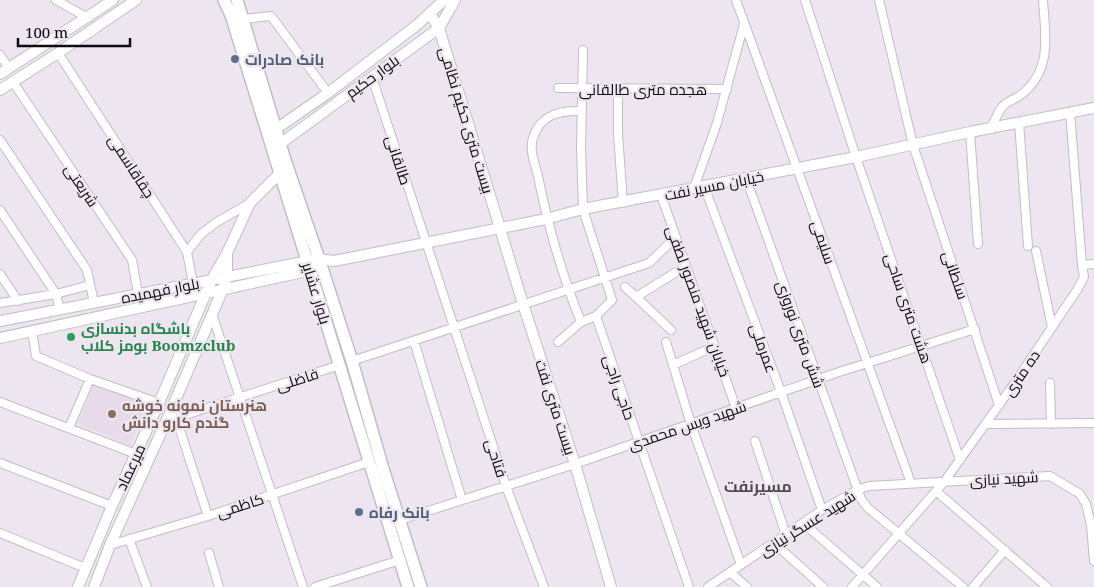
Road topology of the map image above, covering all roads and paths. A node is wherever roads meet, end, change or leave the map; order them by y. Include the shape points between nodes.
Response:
1 (56, 0) edge
2 (114, 0) edge
3 (136, 0) edge
4 (224, 0) edge
5 (237, 0) edge
6 (444, 0) edge
7 (455, 0) edge
8 (736, 0) edge
9 (805, 0) edge
10 (879, 0) edge
11 (1043, 0) edge
12 (430, 14) junction
13 (88, 18) junction
14 (243, 19) junction
15 (744, 24) junction
16 (439, 28) junction
17 (40, 48) junction
18 (583, 50) dead end
19 (58, 53) junction
20 (0, 55) edge
21 (48, 60) junction
22 (4, 71) edge
23 (372, 77) junction
24 (13, 82) junction
25 (558, 88) dead end
26 (581, 88) junction
27 (618, 88) junction
28 (727, 89) junction
29 (0, 90) edge
30 (328, 93) junction
31 (1094, 108) edge
32 (581, 111) junction
33 (1070, 112) junction
34 (1020, 122) junction
35 (992, 127) junction
36 (276, 129) junction
37 (970, 132) junction
38 (0, 140) edge
39 (280, 144) junction
40 (913, 145) junction
41 (856, 157) junction
42 (798, 168) junction
43 (279, 174) junction
44 (746, 178) junction
45 (699, 187) junction
46 (661, 195) junction
47 (250, 202) junction
48 (623, 203) junction
49 (582, 209) junction
50 (0, 210) edge
51 (546, 219) junction
52 (500, 228) junction
53 (676, 237) junction
54 (425, 243) junction
55 (978, 244) dead end
56 (1028, 246) dead end
57 (1036, 251) dead end
58 (187, 252) junction
59 (227, 253) junction
60 (321, 263) junction
61 (1088, 265) edge
62 (309, 266) junction
63 (686, 266) junction
64 (0, 274) edge
65 (227, 276) junction
66 (606, 278) junction
67 (212, 279) junction
68 (193, 283) junction
69 (90, 285) junction
70 (625, 287) dead end
71 (223, 288) junction
72 (568, 290) junction
73 (206, 293) junction
74 (56, 294) junction
75 (138, 294) junction
76 (192, 296) junction
77 (636, 297) junction
78 (18, 301) junction
79 (0, 303) edge
80 (94, 303) junction
81 (523, 304) junction
82 (60, 310) junction
83 (213, 312) junction
84 (596, 316) junction
85 (0, 321) edge
86 (581, 322) junction
87 (453, 327) junction
88 (1052, 327) junction
89 (975, 329) junction
90 (671, 330) dead end
91 (32, 331) junction
92 (0, 338) edge
93 (414, 341) junction
94 (558, 342) dead end
95 (666, 342) dead end
96 (922, 345) junction
97 (715, 346) junction
98 (352, 361) junction
99 (867, 363) junction
100 (340, 365) junction
101 (673, 365) junction
102 (90, 379) junction
103 (818, 379) junction
104 (1050, 383) dead end
105 (165, 390) junction
106 (781, 392) junction
107 (178, 394) junction
108 (240, 398) junction
109 (0, 402) edge
110 (159, 403) junction
111 (999, 405) junction
112 (736, 408) junction
113 (172, 417) junction
114 (691, 424) junction
115 (986, 424) junction
116 (1051, 424) junction
117 (1094, 424) edge
118 (69, 428) junction
119 (755, 441) dead end
120 (639, 442) junction
121 (136, 454) junction
122 (960, 460) junction
123 (369, 462) junction
124 (0, 463) edge
125 (575, 464) junction
126 (944, 482) junction
127 (910, 484) junction
128 (506, 486) junction
129 (857, 490) junction
130 (936, 491) junction
131 (272, 495) junction
132 (462, 500) junction
133 (112, 506) junction
134 (822, 510) junction
135 (1091, 511) edge
136 (208, 516) junction
137 (400, 520) junction
138 (803, 523) junction
139 (1093, 528) edge
140 (0, 533) edge
141 (786, 534) junction
142 (899, 534) junction
143 (129, 539) junction
144 (774, 543) junction
145 (110, 545) junction
146 (1004, 550) junction
147 (209, 553) dead end
148 (400, 560) junction
149 (1094, 561) edge
150 (741, 565) junction
151 (85, 568) junction
152 (730, 572) junction
153 (862, 575) junction
154 (961, 586) edge
155 (78, 587) edge
156 (94, 587) edge
157 (148, 587) edge
158 (219, 587) edge
159 (303, 587) edge
160 (315, 587) edge
161 (408, 587) edge
162 (421, 587) edge
163 (544, 587) edge
164 (611, 587) edge
165 (689, 587) edge
166 (708, 587) edge
167 (747, 587) edge
168 (823, 587) edge
169 (852, 587) edge
170 (877, 587) edge
171 (973, 587) edge
172 (1047, 587) edge

1 - 13 street
2 - 13 street
3 - 19 street
4 - 43 main road, بلوار عشایر
5 - 14 main road, بلوار عشایر
6 - 12 street, بلوار حکیم
7 - 16 street, بلوار حکیم
8 - 15 street, سلیمی
9 - 41 street, هشت متری ساحی
10 - 40 street, سلطانی
11 - 35 street via 1046,51 1043,66 1023,94 1003,106
12 - 16 street, بیست متری حکیم نظامی
12 - 30 street, بلوار حکیم
13 - 17 street
14 - 30 street via 271,16
14 - 36 main road, بلوار عشایر
15 - 28 street
15 - 42 street, سلیمی
16 - 23 street, بلوار حکیم
16 - 52 street, بیست متری حکیم نظامی
17 - 21 street
17 - 22 street
18 - 26 street
19 - 21 street
19 - 58 street, چقاقاسمی
20 - 22 street
21 - 24 street
23 - 39 street, بلوار حکیم
23 - 54 street, طالقانی
24 - 29 street
24 - 75 street, شریعتی via 132,260
25 - 26 street, هجده متری طالقانی
26 - 27 street, هجده متری طالقانی
26 - 32 street
27 - 28 street, هجده متری طالقانی
27 - 48 street
28 - 45 street
30 - 36 street, بلوار حکیم
31 - 33 street, خیابان مسیر نفت
32 - 49 street
32 - 51 street via 568,110 551,115 538,125 532,140 531,153
33 - 34 street, خیابان مسیر نفت
33 - 61 street, ده متری
34 - 35 street, خیابان مسیر نفت
34 - 56 street
35 - 37 street, خیابان مسیر نفت
36 - 39 main road, بلوار عشایر
37 - 40 street, خیابان مسیر نفت
37 - 55 street
38 - 69 street via 86,270
39 - 60 main road, بلوار عشایر
40 - 41 street, خیابان مسیر نفت
40 - 89 street, سلطانی
41 - 42 street, خیابان مسیر نفت
41 - 96 street, هشت متری ساحی
42 - 44 street, خیابان مسیر نفت
42 - 99 street, سلیمی
43 - 47 street
43 - 62 main road, بلوار عشایر
44 - 45 street, خیابان مسیر نفت
44 - 103 street, شش متری نوروزی
45 - 46 street, خیابان مسیر نفت
45 - 106 street, عمرملی
46 - 48 street, خیابان مسیر نفت
46 - 53 street, خیابان شهید منصور لطفی
47 - 58 street via 216,222
47 - 59 street, میرعماد
48 - 49 street, خیابان مسیر نفت
49 - 51 street, خیابان مسیر نفت
49 - 66 street
50 - 74 street
51 - 52 street, خیابان مسیر نفت
51 - 72 street
52 - 54 street, خیابان مسیر نفت
52 - 81 street, بیست متری نفت
53 - 63 street, خیابان شهید منصور لطفی
53 - 66 street via 648,263
54 - 60 street, خیابان مسیر نفت
54 - 87 street, طالقانی
57 - 88 street
58 - 68 street, چقاقاسمی
59 - 65 street, میرعماد
59 - 67 street, میرعماد
60 - 62 street, خیابان مسیر نفت
60 - 98 main road, بلوار عشایر
61 - 88 street, ده متری via 1084,277
62 - 65 street, بلوار فهمیده
62 - 71 street, بلوار فهمیده
62 - 100 main road, بلوار عشایر
63 - 77 street
63 - 97 street, خیابان شهید منصور لطفی
64 - 78 street
65 - 67 street, بلوار فهمیده
65 - 71 street, میرعماد
66 - 72 street
66 - 84 street via 612,300
67 - 68 street, بلوار فهمیده
67 - 73 street, میرعماد
68 - 75 street, بلوار فهمیده
68 - 76 street, چقاقاسمی
69 - 74 street
69 - 80 street
70 - 77 street
71 - 73 street, بلوار فهمیده
71 - 83 street, میرعماد
72 - 81 street
72 - 86 street
73 - 76 street, بلوار فهمیده
73 - 105 street, میرعماد
74 - 78 street
74 - 82 street
75 - 80 street, بلوار فهمیده
76 - 91 street, بلوار فهمیده
77 - 90 street
78 - 79 street
80 - 82 street, بلوار فهمیده
81 - 87 street
81 - 125 street, بیست متری نفت
82 - 85 street, بلوار فهمیده
83 - 107 street, میرعماد
83 - 108 street
84 - 86 street
84 - 120 street, حاجی راجی
86 - 94 street
87 - 93 street
87 - 128 street, فتاحی
88 - 111 street, ده متری
89 - 96 street, شهید ویس محمدی
89 - 111 street, سلطانی
91 - 92 street, بلوار فهمیده
91 - 102 street via 36,356
93 - 98 street
93 - 132 street
95 - 101 street
96 - 99 street, شهید ویس محمدی
96 - 122 street, هشت متری ساحی
97 - 101 street
97 - 112 street, خیابان شهید منصور لطفی
98 - 137 main road, بلوار عشایر
99 - 103 street, شهید ویس محمدی
99 - 127 street, سلیمی
100 - 108 street, فاضلی
100 - 123 main road, بلوار عشایر
101 - 114 street
102 - 110 street
102 - 118 street
103 - 106 street, شهید ویس محمدی
103 - 129 street, شش متری نوروزی
104 - 116 street
105 - 107 street
105 - 110 street, میرعماد
106 - 112 street, شهید ویس محمدی
106 - 134 street, عمرملی
107 - 113 street, میرعماد
108 - 113 street, فاضلی
108 - 131 street
109 - 118 street
110 - 121 street, میرعماد
111 - 115 street, ده متری
112 - 114 street, شهید ویس محمدی
113 - 136 street
113 - 145 street, میرعماد
114 - 120 street, شهید ویس محمدی
114 - 150 street
115 - 116 street
115 - 122 street, ده متری
116 - 117 street
118 - 121 street
119 - 141 street
120 - 125 street, شهید ویس محمدی
120 - 165 street, حاجی راجی
121 - 133 street, میرعماد
122 - 126 street, ده متری
123 - 131 street, کاظمی
123 - 148 main road, بلوار عشایر
124 - 133 street
125 - 128 street, شهید ویس محمدی
125 - 164 street, بیست متری نفت
126 - 127 street, شهید عسگر نیازی
126 - 130 street, ده متری
126 - 135 street, شهید نیازی via 1050,476 1080,494
127 - 129 street, شهید عسگر نیازی via 869,486
128 - 132 street, شهید ویس محمدی
128 - 163 street, فتاحی
129 - 134 street, شهید عسگر نیازی
129 - 142 street, شش متری نوروزی via 868,508
130 - 142 street, ده متری
130 - 146 street
131 - 136 street, کاظمی
131 - 159 street
132 - 137 street, شهید ویس محمدی
133 - 151 street, میرعماد
134 - 138 street, شهید عسگر نیازی
135 - 139 street, شهید نیازی
136 - 143 street, کاظمی
137 - 162 main road, بلوار عشایر
138 - 141 street, شهید عسگر نیازی
138 - 153 street
139 - 149 street, شهید نیازی
140 - 151 street
141 - 144 street, شهید عسگر نیازی
142 - 153 street, ده متری
142 - 154 street, شش متری نوروزی
143 - 145 street, کاظمی
143 - 157 street
144 - 150 street, شهید عسگر نیازی
144 - 168 street
145 - 156 street, میرعماد
146 - 171 street
146 - 172 street
147 - 158 street
148 - 160 street
148 - 161 main road, بلوار عشایر
150 - 152 street, شهید عسگر نیازی
151 - 155 street, میرعماد
152 - 166 street, شهید عسگر نیازی
152 - 167 street
153 - 169 street, ده متری
153 - 170 street

